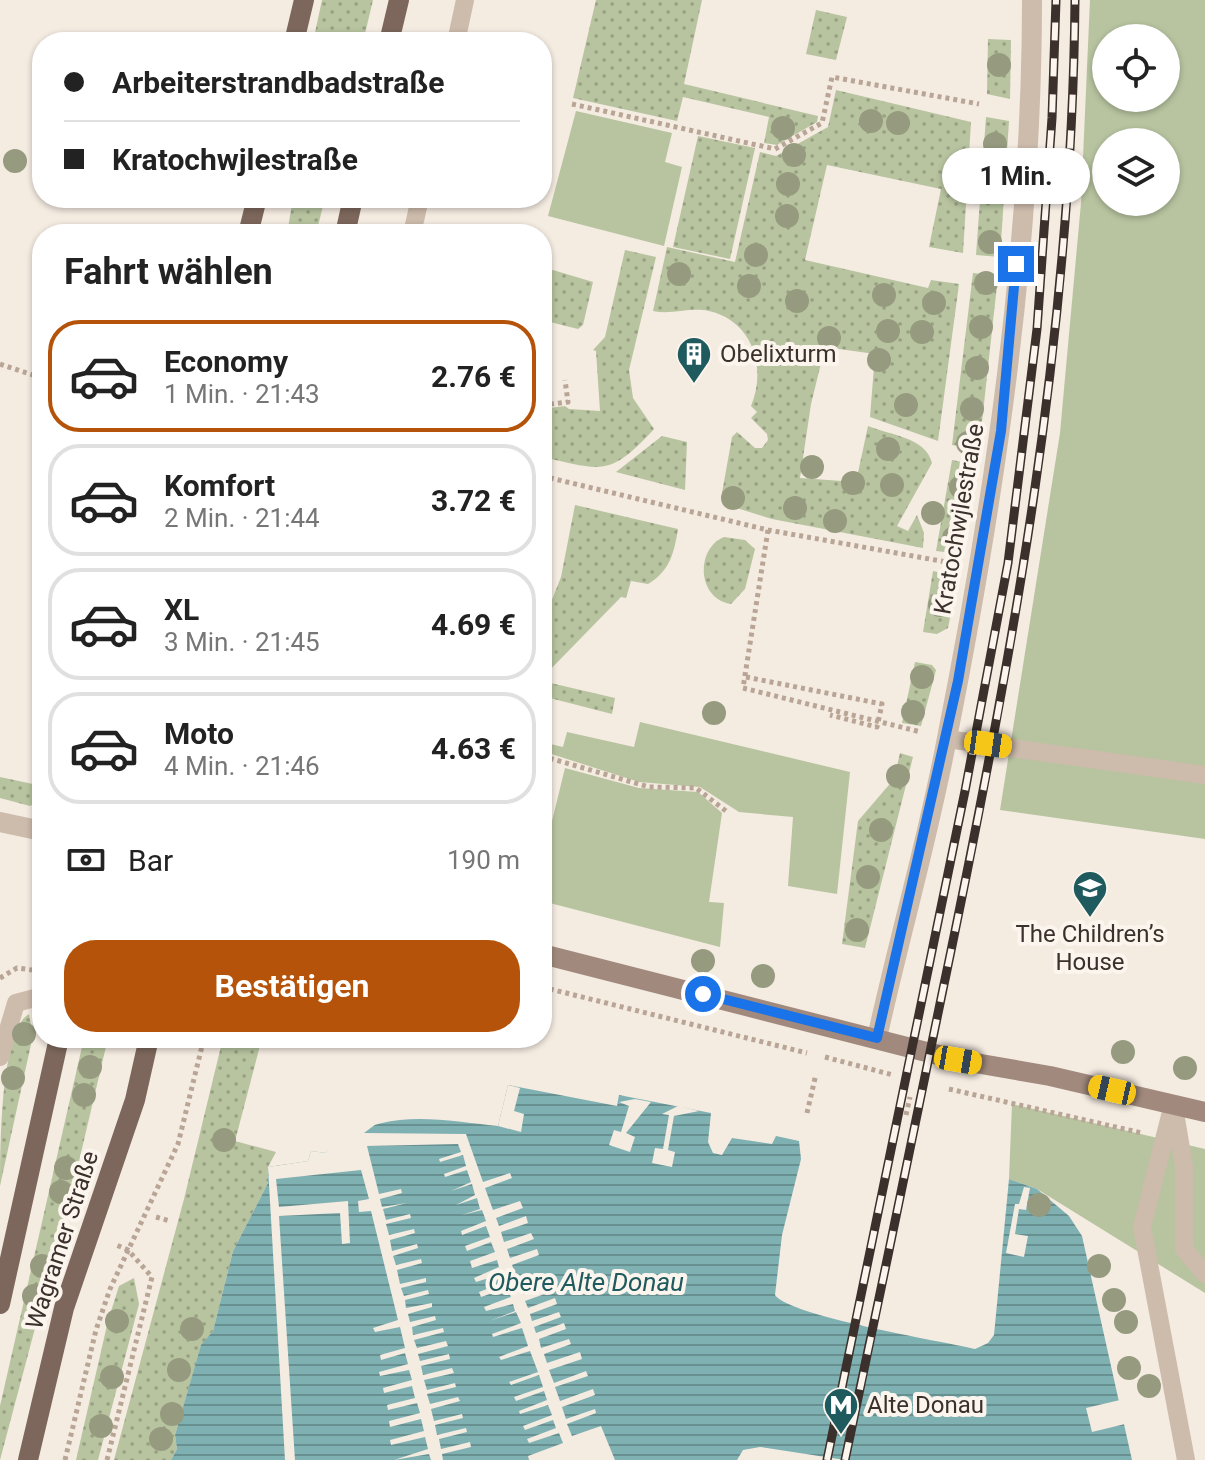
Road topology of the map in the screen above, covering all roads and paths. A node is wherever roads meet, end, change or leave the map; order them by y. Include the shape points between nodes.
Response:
1 (304, 0) edge
2 (399, 0) edge
3 (465, 0) edge
4 (1032, 0) edge
5 (296, 32) edge
6 (391, 32) edge
7 (458, 32) edge
8 (572, 104) dead end
9 (979, 104) dead end
10 (0, 364) edge
11 (32, 375) edge
12 (565, 380) dead end
13 (552, 404) edge
14 (552, 478) edge
15 (768, 530) junction
16 (978, 566) junction
17 (745, 677) junction
18 (830, 715) dead end
19 (878, 722) junction
20 (947, 739) junction
21 (552, 759) edge
22 (1205, 775) edge
23 (726, 811) dead end
24 (0, 822) edge
25 (32, 829) edge
26 (552, 957) edge
27 (32, 970) edge
28 (0, 978) edge
29 (552, 989) edge
30 (32, 999) edge
31 (877, 1038) junction
32 (57, 1048) edge
33 (147, 1048) edge
34 (202, 1048) edge
35 (0, 1057) edge
36 (816, 1074) dead end
37 (899, 1076) dead end
38 (939, 1086) dead end
39 (910, 1097) dead end
40 (1173, 1104) junction
41 (1046, 1109) junction
42 (1205, 1112) edge
43 (807, 1113) dead end
44 (906, 1115) dead end
45 (1044, 1122) dead end
46 (1163, 1137) junction
47 (156, 1217) dead end
48 (170, 1221) dead end
49 (87, 1232) junction
50 (128, 1250) junction
51 (1205, 1274) edge
52 (0, 1304) edge
53 (28, 1460) edge
54 (65, 1460) edge
55 (107, 1460) edge
56 (1186, 1460) edge

1 - 5 main road
2 - 6 main road
3 - 7 lane
4 - 16 street, Kratochwjlestraße via 1031,78 1001,431
8 - 9 path via 775,149 822,123 832,77
10 - 11 path
12 - 13 path via 568,402
14 - 15 path
15 - 16 path
15 - 17 path
16 - 20 street, Kratochwjlestraße
17 - 19 path via 743,688
17 - 19 path via 882,704
18 - 19 path via 877,727
19 - 20 path
20 - 22 lane
20 - 31 street, Kratochwjlestraße
21 - 23 path via 649,787 696,788
24 - 25 street
26 - 31 main road
27 - 28 path via 17,968
29 - 37 path
30 - 35 lane via 16,1003
31 - 40 main road
32 - 52 main road, Wagramer Straße
33 - 49 main road, Wagramer Straße via 135,1100
34 - 50 path via 178,1144
36 - 43 path
38 - 41 path
39 - 44 path
40 - 42 main road
40 - 46 lane
40 - 51 lane via 1184,1166 1184,1249
41 - 45 path
41 - 46 path
46 - 56 lane via 1142,1227
47 - 48 path
49 - 50 path
49 - 53 main road, Wagramer Straße
50 - 54 path via 96,1330
50 - 55 path via 152,1277

